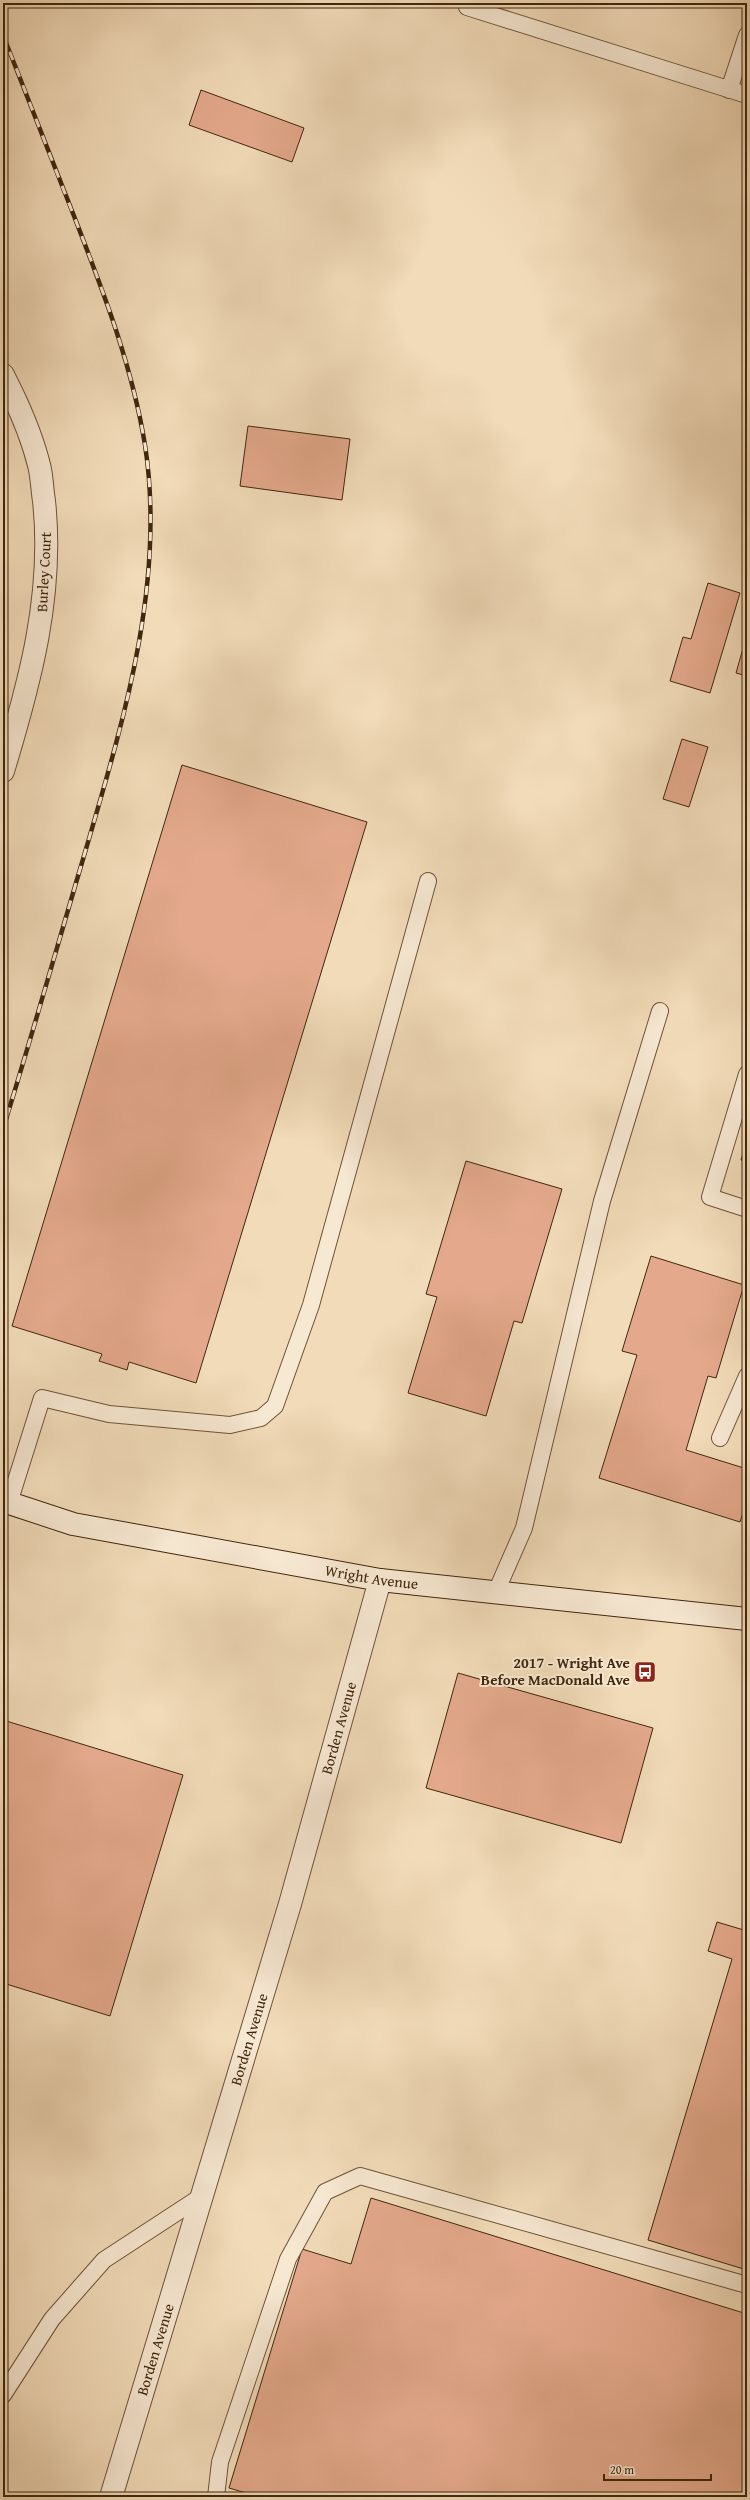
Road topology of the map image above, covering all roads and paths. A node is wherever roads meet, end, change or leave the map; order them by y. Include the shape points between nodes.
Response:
1 (468, 3) edge
2 (747, 35) edge
3 (729, 90) junction
4 (747, 96) edge
5 (3, 375) edge
6 (3, 771) edge
7 (428, 881) dead end
8 (660, 1011) dead end
9 (747, 1074) edge
10 (747, 1209) edge
11 (747, 1376) edge
12 (720, 1438) dead end
13 (6, 1502) edge
14 (380, 1580) junction
15 (496, 1592) junction
16 (747, 1619) edge
17 (202, 2196) junction
18 (747, 2285) edge
19 (3, 2395) edge
20 (111, 2497) edge
21 (216, 2497) edge

1 - 3 lane via 467,7
2 - 3 lane
3 - 4 lane
5 - 6 street, Burley Court via 22,411 40,466 47,531 45,598 34,660
7 - 13 lane via 311,1305 275,1406 261,1418 230,1425 109,1414 42,1398
8 - 15 lane via 602,1200 524,1528
9 - 10 lane via 710,1197
11 - 12 lane
13 - 14 street, Wright Avenue via 73,1524
14 - 15 street, Wright Avenue
14 - 17 street, Borden Avenue via 290,1904
15 - 16 street, Wright Avenue
17 - 19 lane via 104,2260 52,2319
17 - 20 street, Borden Avenue
18 - 21 lane via 360,2176 324,2192 288,2259 220,2462

